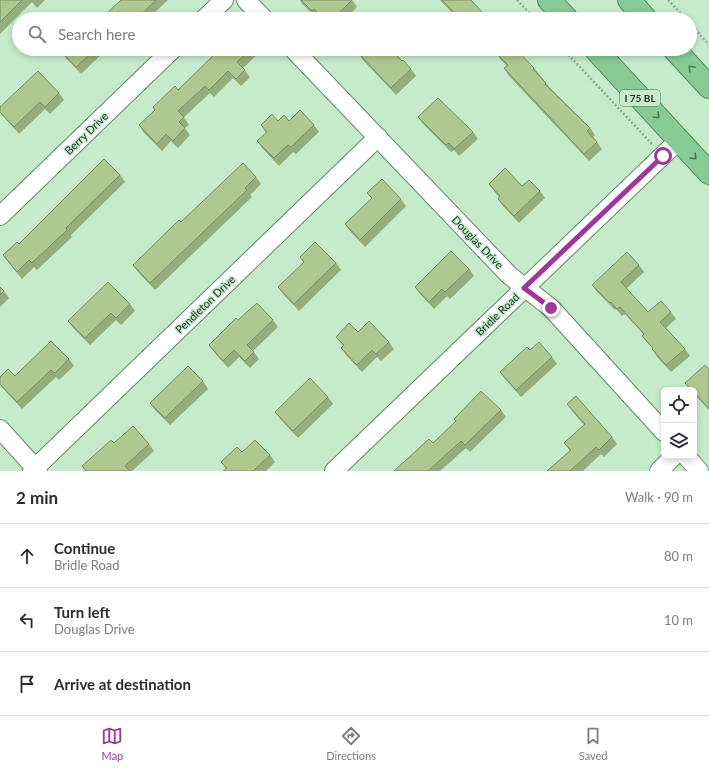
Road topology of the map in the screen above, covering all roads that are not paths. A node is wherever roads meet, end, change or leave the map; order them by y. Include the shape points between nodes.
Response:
1 (224, 0) edge
2 (246, 0) edge
3 (549, 0) edge
4 (629, 0) edge
5 (211, 12) edge
6 (257, 12) edge
7 (560, 12) edge
8 (640, 12) edge
9 (166, 56) edge
10 (300, 56) edge
11 (601, 56) edge
12 (680, 56) edge
13 (709, 87) edge
14 (378, 137) junction
15 (679, 140) junction
16 (709, 173) edge
17 (0, 216) edge
18 (524, 288) junction
19 (0, 429) edge
20 (661, 429) edge
21 (671, 459) edge
22 (689, 459) edge
23 (35, 470) edge
24 (334, 471) edge
25 (659, 471) edge
26 (699, 471) edge

1 - 5 street
2 - 6 street
3 - 7 highway
4 - 8 highway
9 - 17 street, Berry Drive
10 - 14 street, Douglas Drive
11 -> 15 highway, I 75 BL
13 -> 12 highway
14 - 18 street, Douglas Drive
14 - 23 street, Pendleton Drive
15 -> 16 highway, I 75 BL
15 - 18 street, Bridle Road
18 - 20 street, Douglas Drive via 551,308
18 - 24 street, Bridle Road
19 - 23 street
21 - 25 street
22 - 26 street

